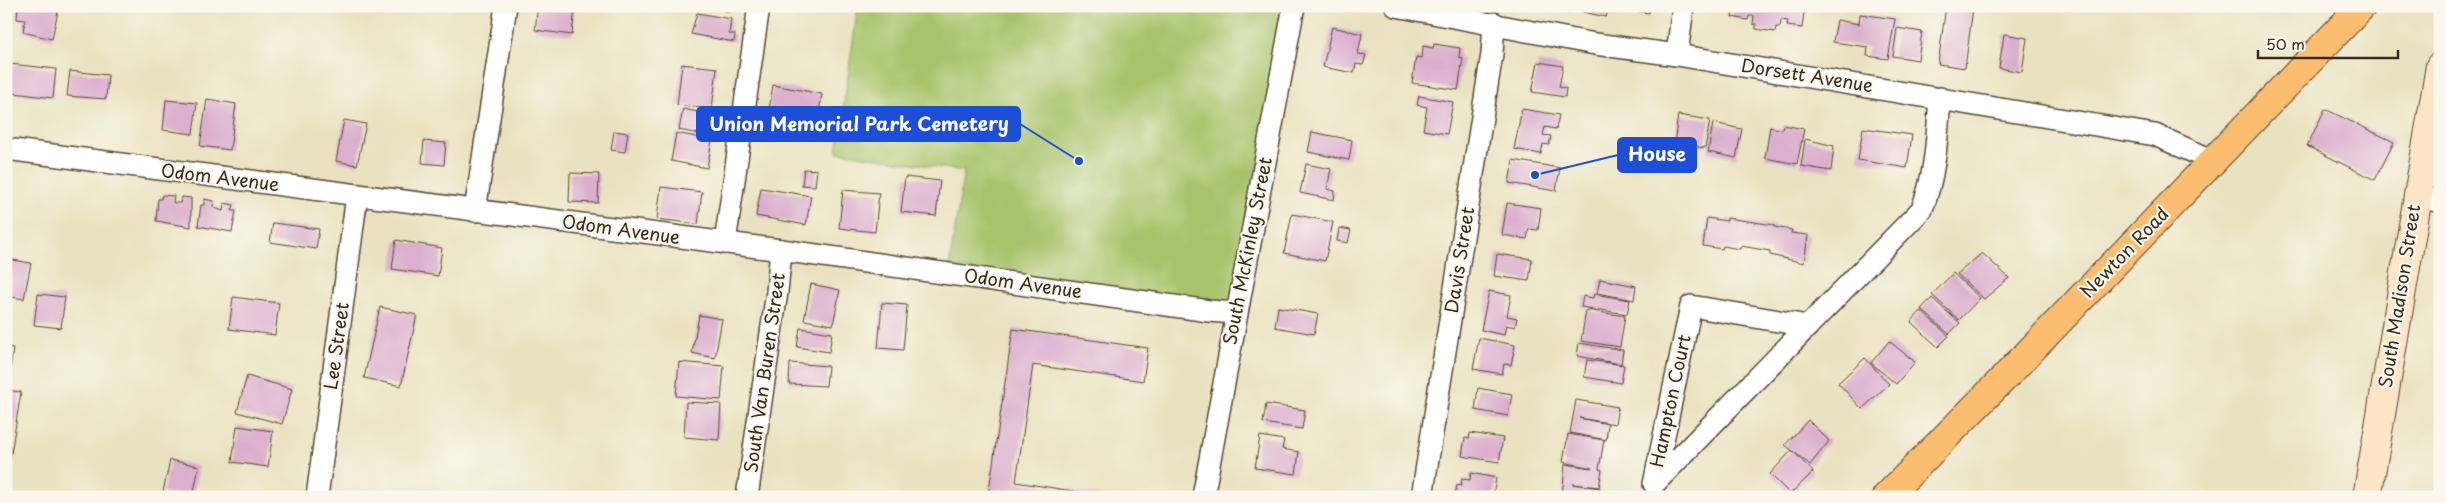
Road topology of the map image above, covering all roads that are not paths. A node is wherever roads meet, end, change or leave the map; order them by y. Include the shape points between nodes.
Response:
1 (506, 6) edge
2 (759, 6) edge
3 (1294, 6) edge
4 (1396, 6) edge
5 (1684, 6) edge
6 (2362, 6) edge
7 (1494, 23) junction
8 (1676, 55) junction
9 (2440, 66) edge
10 (1940, 98) junction
11 (6, 149) edge
12 (2214, 161) junction
13 (356, 195) junction
14 (2428, 199) edge
15 (475, 211) junction
16 (725, 243) junction
17 (781, 250) junction
18 (1236, 313) junction
19 (1808, 326) junction
20 (317, 497) edge
21 (747, 497) edge
22 (1203, 497) edge
23 (1422, 497) edge
24 (1886, 497) edge
25 (2367, 497) edge

1 - 15 street
2 - 16 street
3 - 18 street, South McKinley Street
4 - 7 street, Dorsett Avenue
5 - 8 street
6 - 12 main road, Newton Road
7 - 8 street, Dorsett Avenue via 1595,44
7 - 23 street, Davis Street via 1492,54
8 - 10 street, Dorsett Avenue
9 - 14 street, South Madison Street
10 - 12 street, Dorsett Avenue via 2155,135
10 - 19 street, Hampton Court via 1937,142 1922,209
11 - 13 street, Odom Avenue
12 - 24 main road, Newton Road
13 - 15 street, Odom Avenue
13 - 20 street, Lee Street
14 - 25 street, South Madison Street
15 - 16 street, Odom Avenue
16 - 17 street, Odom Avenue
17 - 18 street, Odom Avenue
17 - 21 street, South Van Buren Street
18 - 22 street, South McKinley Street
19 - 19 street, Hampton Court via 1690,446 1654,484 1691,306

